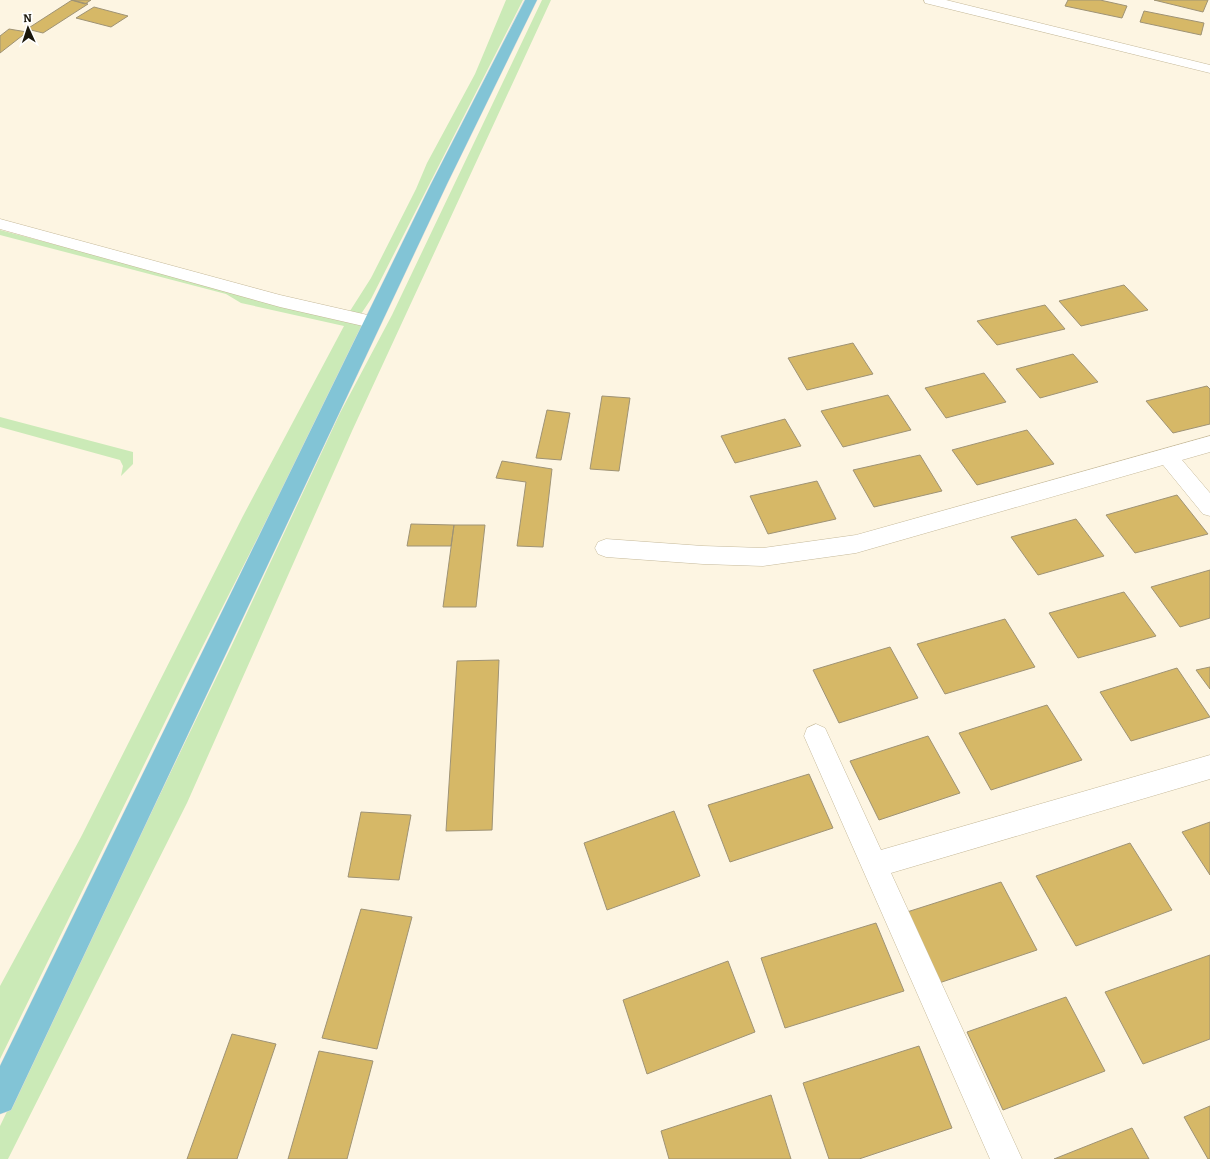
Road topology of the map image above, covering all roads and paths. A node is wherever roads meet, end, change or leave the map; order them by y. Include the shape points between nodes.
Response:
1 (531, 0) edge
2 (930, 0) edge
3 (1210, 69) edge
4 (0, 224) edge
5 (372, 322) junction
6 (1210, 444) edge
7 (1167, 456) junction
8 (1210, 508) edge
9 (606, 548) dead end
10 (816, 736) dead end
11 (1210, 767) edge
12 (874, 865) junction
13 (0, 1099) edge
14 (1006, 1159) edge

1 - 5 main road
2 - 3 street
4 - 5 street via 280,301
5 - 13 main road
6 - 7 street
7 - 8 street
7 - 9 street via 856,544 763,558
10 - 12 street
11 - 12 street
12 - 14 street

